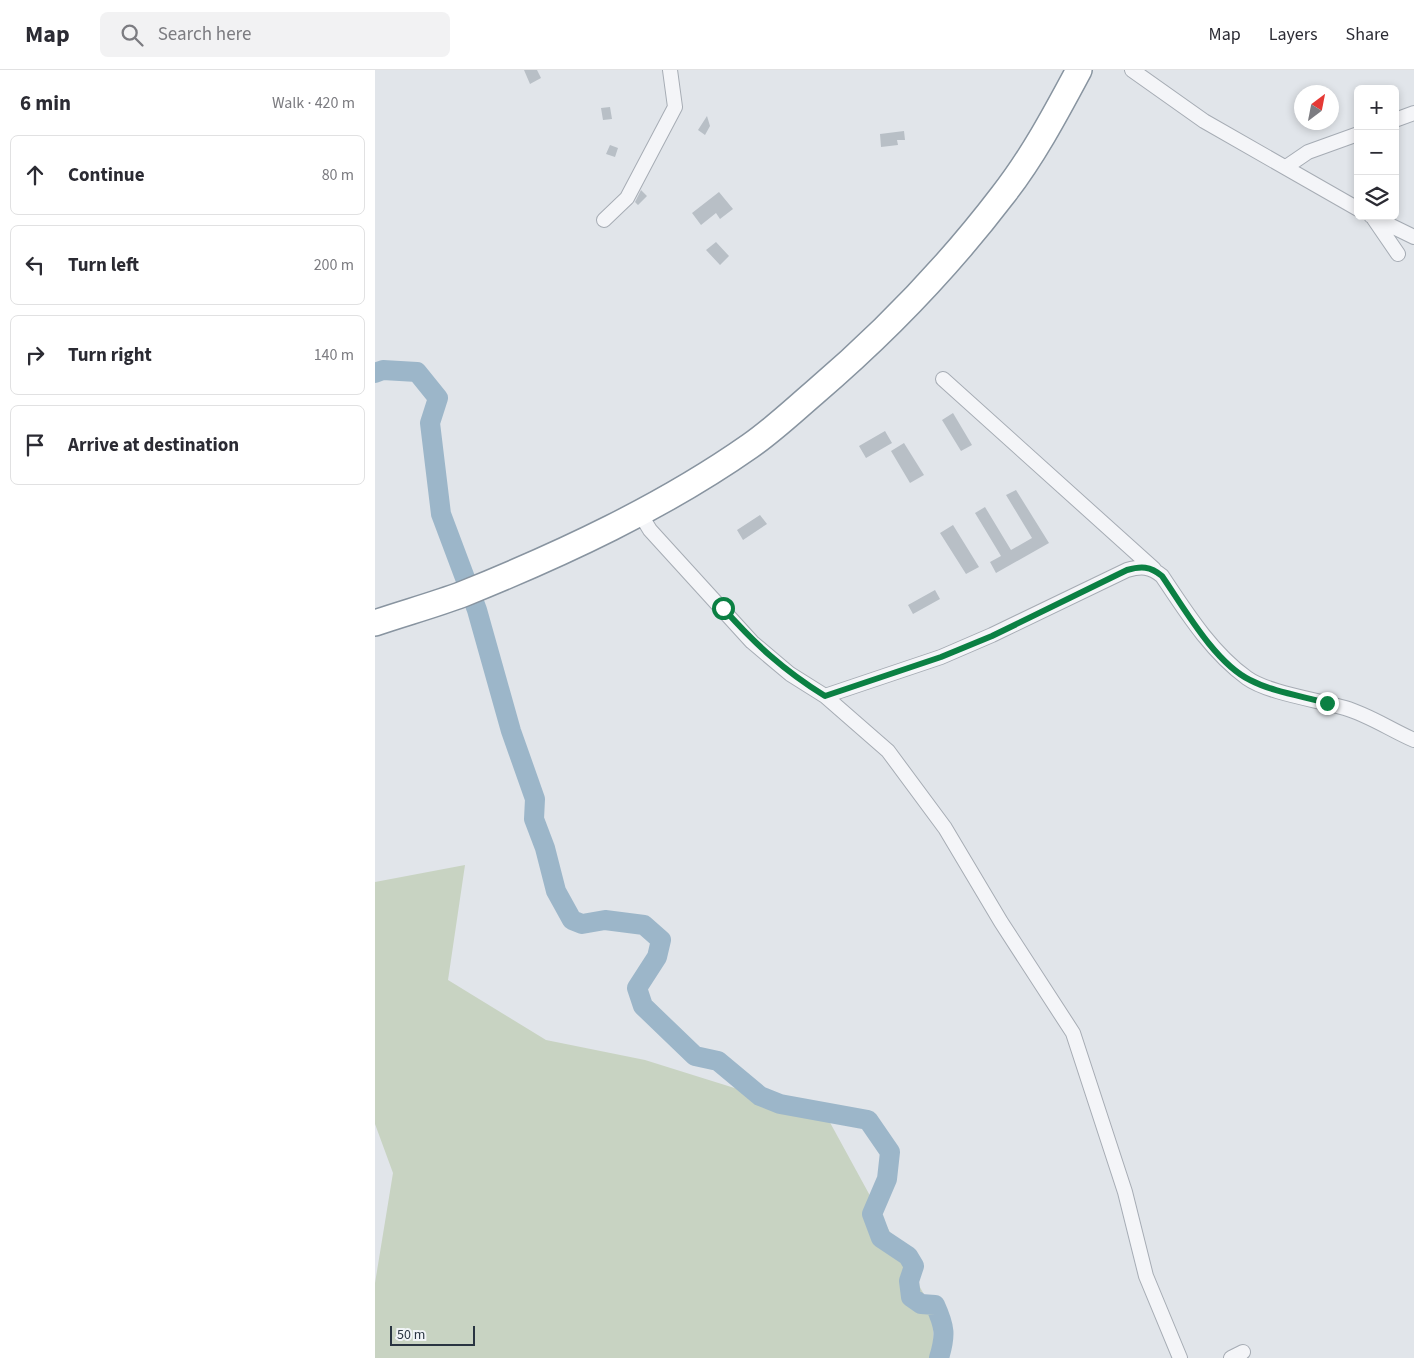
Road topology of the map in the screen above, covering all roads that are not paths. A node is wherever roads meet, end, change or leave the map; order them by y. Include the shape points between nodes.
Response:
1 (670, 70) edge
2 (1079, 70) edge
3 (1133, 70) edge
4 (1414, 114) edge
5 (1399, 119) edge
6 (1354, 135) edge
7 (1287, 167) junction
8 (1354, 207) edge
9 (604, 220) dead end
10 (1374, 220) edge
11 (1378, 220) edge
12 (1414, 237) edge
13 (1398, 254) dead end
14 (943, 379) dead end
15 (639, 512) junction
16 (1154, 569) junction
17 (375, 622) edge
18 (825, 696) junction
19 (1414, 740) edge
20 (1180, 1358) edge

1 - 9 street via 675,108 627,198
2 - 15 highway via 1052,120 1003,195 899,315 768,433 687,486
3 - 7 street via 1204,121
4 - 5 street
6 - 7 street via 1308,152
7 - 8 street
10 - 13 street
11 - 12 street
14 - 16 street
15 - 17 highway via 470,591
15 - 18 street via 650,530 752,642 790,674
16 - 18 street via 1141,566 1127,570 992,636 941,657
16 - 19 street via 1210,643 1249,680 1347,708
18 - 20 street via 888,751 939,820 1073,1033 1125,1192 1146,1276

